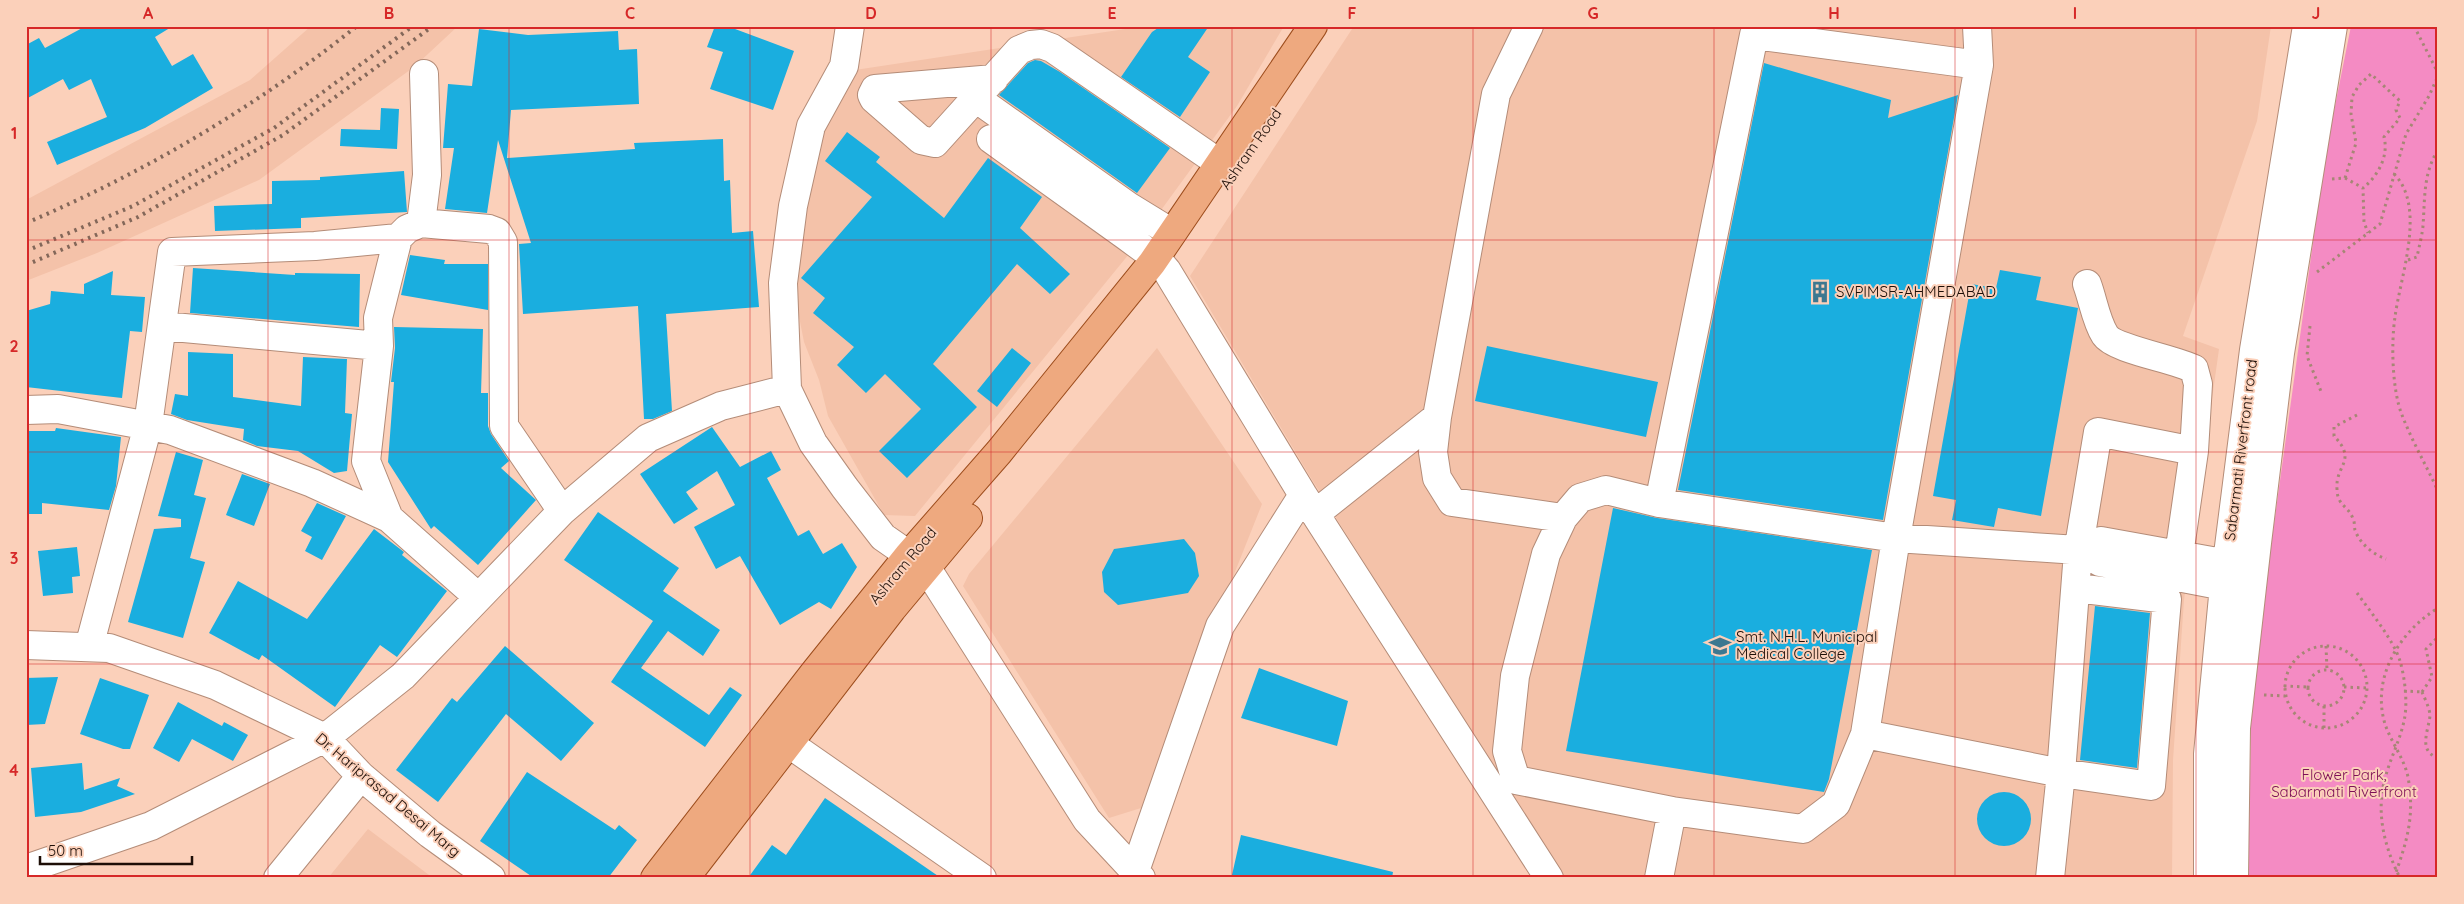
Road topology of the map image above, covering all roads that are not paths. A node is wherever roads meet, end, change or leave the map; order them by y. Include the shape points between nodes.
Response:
1 (850, 26) edge
2 (1313, 26) edge
3 (1334, 26) edge
4 (1529, 26) edge
5 (1977, 26) edge
6 (2307, 26) edge
7 (2333, 26) edge
8 (1979, 65) junction
9 (424, 74) dead end
10 (991, 140) dead end
11 (1219, 163) junction
12 (422, 223) junction
13 (1172, 234) junction
14 (398, 238) junction
15 (1161, 265) junction
16 (2087, 284) dead end
17 (162, 326) junction
18 (379, 346) junction
19 (787, 389) junction
20 (26, 410) edge
21 (1437, 417) junction
22 (148, 425) junction
23 (2194, 451) junction
24 (1659, 503) junction
25 (1309, 504) junction
26 (562, 511) junction
27 (389, 518) junction
28 (1563, 518) junction
29 (1896, 538) junction
30 (2078, 550) junction
31 (2179, 555) junction
32 (917, 562) junction
33 (2254, 568) junction
34 (2225, 575) junction
35 (2076, 588) junction
36 (478, 597) junction
37 (26, 645) edge
38 (89, 647) junction
39 (2211, 716) junction
40 (2237, 719) junction
41 (1865, 734) junction
42 (324, 738) junction
43 (788, 743) junction
44 (2061, 773) junction
45 (361, 776) junction
46 (1672, 811) junction
47 (47, 870) edge
48 (1138, 874) edge
49 (278, 878) edge
50 (491, 878) edge
51 (655, 878) edge
52 (686, 878) edge
53 (982, 878) edge
54 (1549, 878) edge
55 (1659, 878) edge
56 (2050, 878) edge
57 (2208, 878) edge
58 (2234, 878) edge

1 - 19 street via 844,66 811,126 793,206 783,283
2 - 11 main road, Ashram Road
3 - 15 main road, Ashram Road
4 - 21 street via 1496,94
5 - 8 street
6 - 34 street, Sabarmati Riverfront road via 2254,350
7 - 33 street, Sabarmati Riverfront road via 2280,353
8 - 24 street via 1754,35
8 - 29 street
9 - 12 street via 427,175
10 - 15 street
11 - 13 main road, Ashram Road
11 - 13 street via 1052,48 1041,44 1023,47 986,89 1128,206
12 - 14 street via 407,229
12 - 26 street via 489,229 497,232 502,242 504,426
13 - 15 main road, Ashram Road
14 - 17 street via 315,246 172,252
14 - 18 street via 378,318
15 - 25 street
15 - 32 main road, Ashram Road via 1070,394
16 - 23 street via 2105,335 2114,344 2180,362 2194,369 2198,384
17 - 18 street
17 - 22 street
18 - 27 street via 366,461
19 - 26 street via 721,406 648,438
19 - 32 street via 813,443 845,488 883,536
20 - 22 street via 58,408
21 - 25 street
21 - 28 street via 1433,452 1437,478 1452,502
22 - 27 street via 170,430 312,483
22 - 38 street
23 - 30 street via 2098,432
23 - 31 street
24 - 28 street via 1606,490 1580,498
24 - 29 street
25 - 48 street via 1220,626
25 - 54 street
26 - 36 street
27 - 36 street
28 - 46 street via 1546,554 1515,676 1507,751 1516,780
29 - 30 street
29 - 41 street
30 - 31 street via 2101,541
30 - 34 street via 2100,562
30 - 35 street
31 - 34 street
32 - 43 main road, Ashram Road
32 - 48 street via 1087,820
32 - 51 main road, Ashram Road via 814,672
33 - 34 street
33 - 40 street, Sabarmati Riverfront road
34 - 39 street, Sabarmati Riverfront road
35 - 44 street
35 - 44 street via 2167,600 2151,786
36 - 42 street via 403,676
37 - 38 street, Dr. Hariprasad Desai Marg
38 - 42 street, Dr. Hariprasad Desai Marg via 108,648 216,685
39 - 40 street
39 - 57 street, Sabarmati Riverfront road
40 - 58 street, Sabarmati Riverfront road
41 - 44 street
41 - 46 street via 1836,804 1803,829
42 - 45 street, Dr. Hariprasad Desai Marg
42 - 47 street via 151,826
43 - 52 main road, Ashram Road
43 - 53 street
44 - 56 street
45 - 49 street
45 - 50 street, Dr. Hariprasad Desai Marg via 430,834
46 - 55 street

